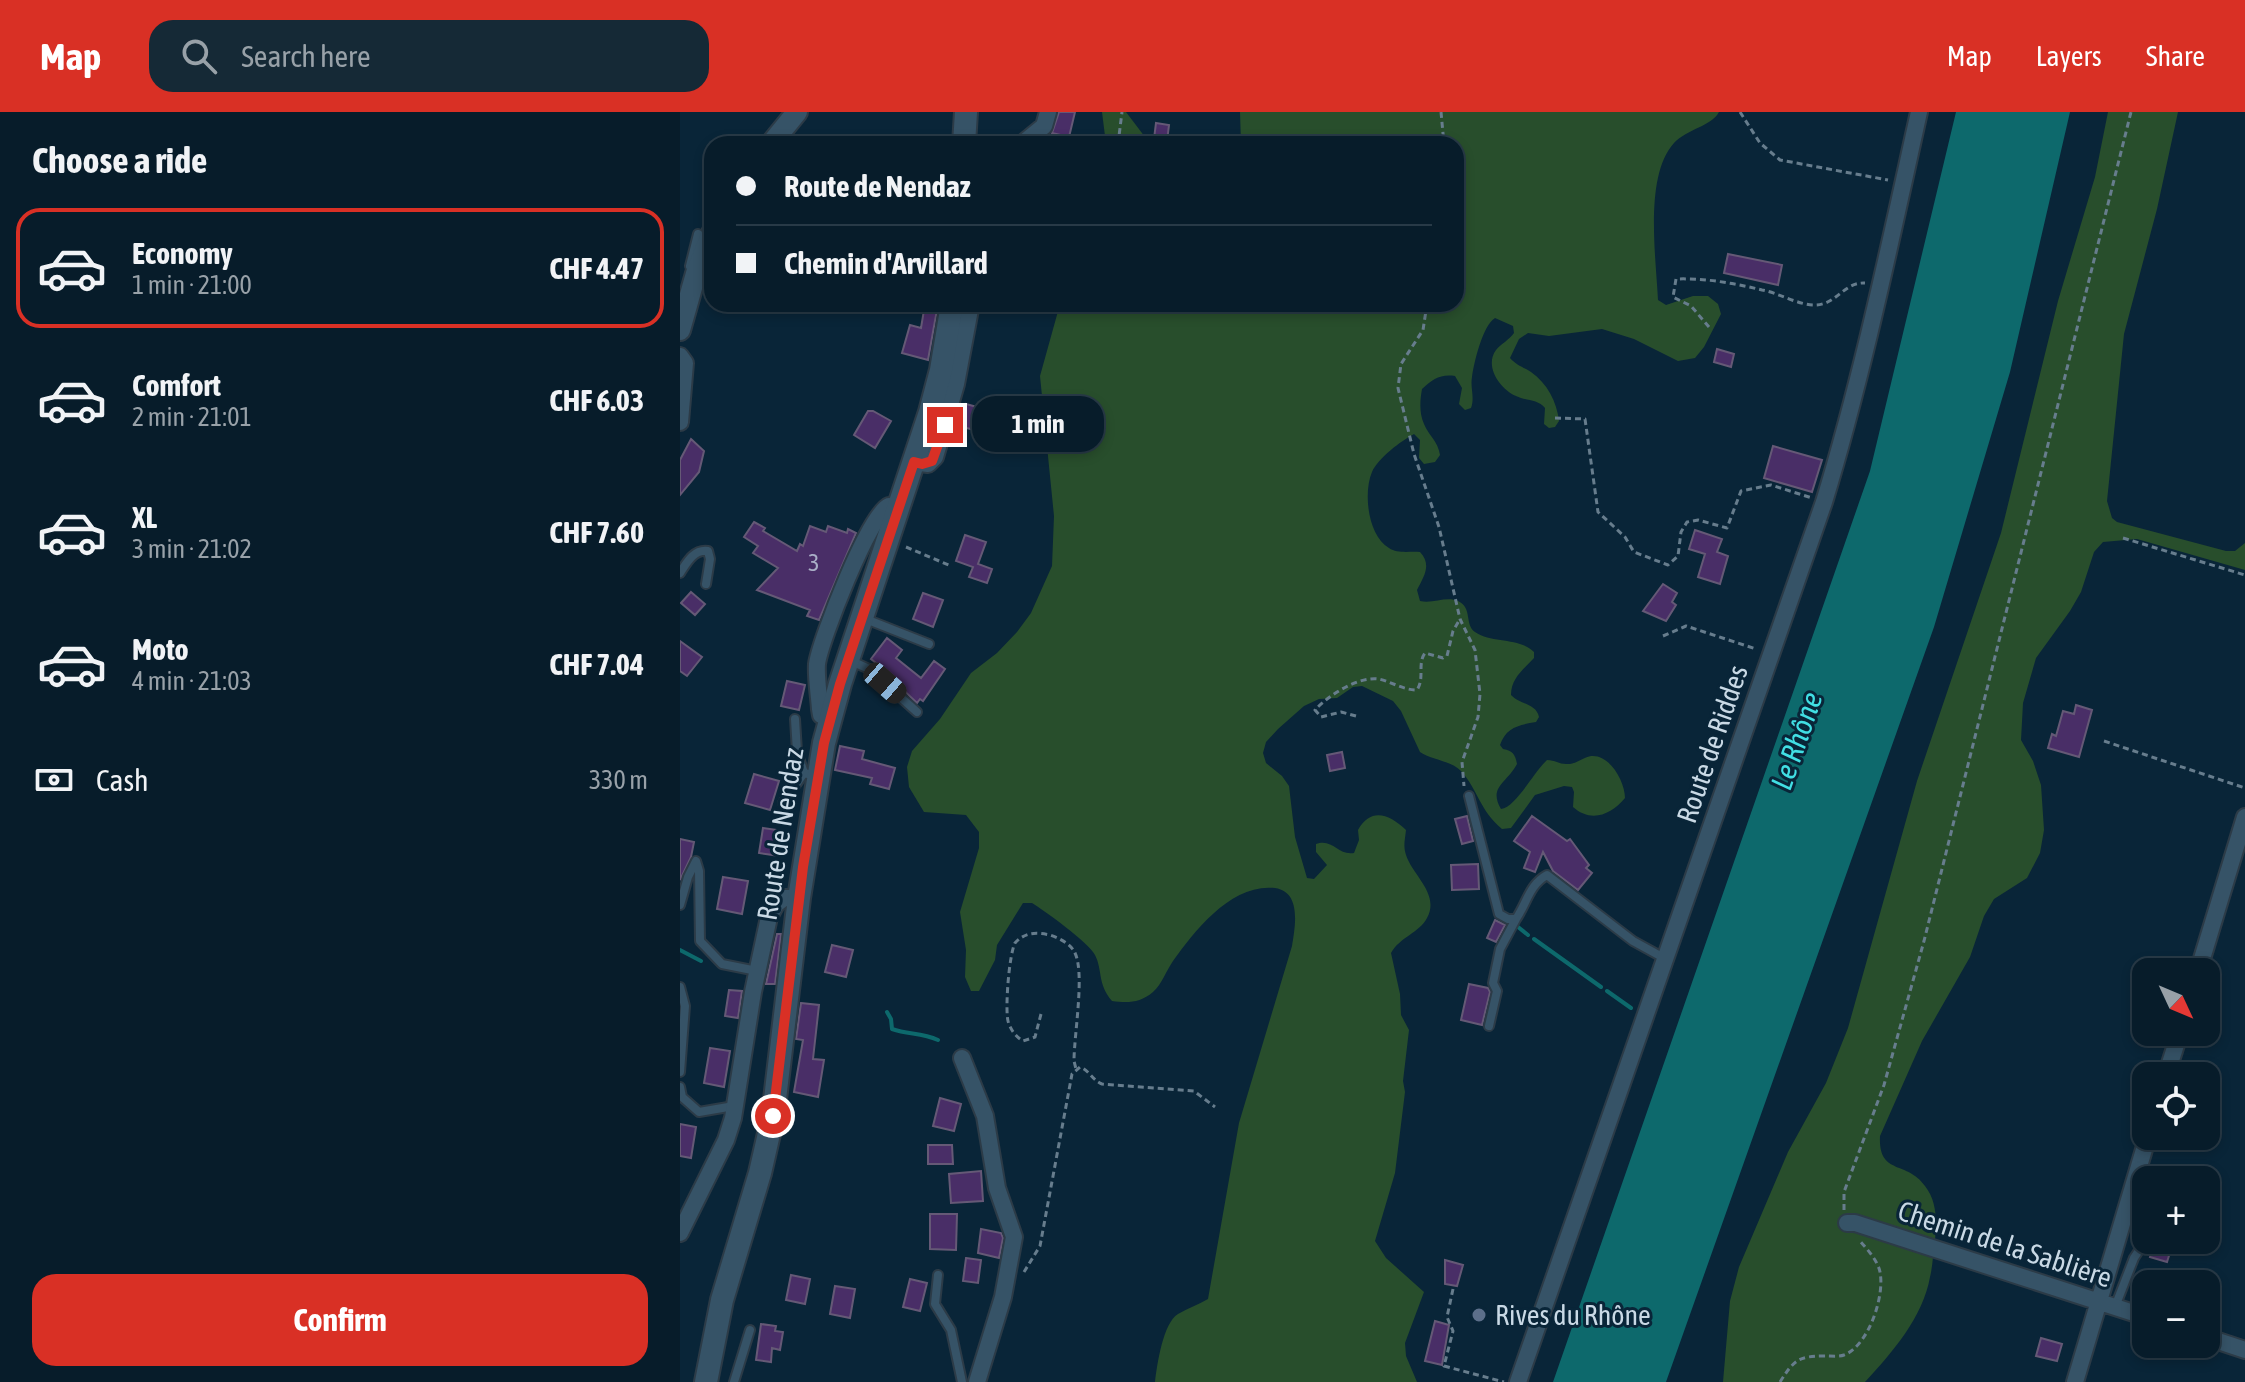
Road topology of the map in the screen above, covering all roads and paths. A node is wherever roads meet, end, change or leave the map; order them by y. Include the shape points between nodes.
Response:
1 (797, 112) edge
2 (966, 112) edge
3 (1048, 112) edge
4 (1122, 112) edge
5 (1441, 112) edge
6 (1740, 112) edge
7 (1919, 112) edge
8 (2131, 112) edge
9 (778, 136) edge
10 (964, 136) edge
11 (1032, 136) edge
12 (1119, 136) edge
13 (1443, 136) edge
14 (1903, 183) junction
15 (704, 238) edge
16 (1881, 286) junction
17 (951, 312) edge
18 (970, 312) edge
19 (1426, 312) edge
20 (1709, 327) dead end
21 (680, 330) edge
22 (680, 356) edge
23 (1555, 418) dead end
24 (680, 422) edge
25 (914, 462) junction
26 (1824, 502) junction
27 (898, 508) junction
28 (2123, 538) dead end
29 (887, 540) junction
30 (951, 566) dead end
31 (680, 573) edge
32 (2245, 575) edge
33 (706, 584) dead end
34 (862, 618) junction
35 (1460, 619) junction
36 (1663, 636) dead end
37 (929, 644) dead end
38 (1771, 654) junction
39 (848, 659) junction
40 (917, 712) dead end
41 (1356, 716) dead end
42 (795, 719) dead end
43 (830, 719) junction
44 (2104, 741) dead end
45 (811, 774) junction
46 (2245, 788) edge
47 (1469, 796) joint
48 (783, 803) dead end
49 (2245, 817) edge
50 (799, 898) junction
51 (680, 905) edge
52 (1516, 919) junction
53 (1664, 958) junction
54 (2202, 958) edge
55 (758, 972) junction
56 (680, 987) edge
57 (1041, 1014) dead end
58 (1489, 1026) dead end
59 (962, 1058) dead end
60 (1076, 1070) junction
61 (680, 1072) edge
62 (680, 1087) edge
63 (735, 1106) junction
64 (1215, 1107) dead end
65 (2144, 1150) edge
66 (2123, 1218) junction
67 (2132, 1220) edge
68 (1847, 1223) junction
69 (680, 1233) edge
70 (2136, 1254) edge
71 (1023, 1273) dead end
72 (938, 1275) dead end
73 (1453, 1289) dead end
74 (2099, 1301) junction
75 (2115, 1307) junction
76 (2132, 1312) edge
77 (750, 1330) dead end
78 (2220, 1342) edge
79 (2245, 1350) edge
80 (706, 1382) edge
81 (734, 1382) edge
82 (962, 1382) edge
83 (977, 1382) edge
84 (1504, 1382) edge
85 (1518, 1382) edge
86 (1780, 1382) edge
87 (2075, 1382) edge

1 - 9 street
2 - 10 main road
3 - 11 street via 1044,126
4 - 12 path
5 - 13 path
6 - 14 path via 1760,143 1780,160
7 - 14 street, Route de Riddes
8 - 68 path via 1924,941 1884,1085 1844,1192
14 - 16 street, Route de Riddes
15 - 21 street
16 - 20 path via 1861,282 1845,287 1834,300 1815,305 1763,290 1676,279 1673,297 1691,306
16 - 26 street, Route de Riddes
17 - 25 main road, Route de Nendaz via 941,370
18 - 25 street via 935,457 928,464
19 - 35 path via 1423,330 1401,364 1398,388
22 - 24 street via 685,363
23 - 26 path via 1585,419 1598,512 1634,552 1652,561 1668,565 1678,556 1687,522 1727,528 1741,491 1771,485
25 - 27 main road, Route de Nendaz
26 - 38 street, Route de Riddes
27 - 29 main road, Route de Nendaz
27 - 43 street via 880,511 823,637 817,667 820,714
28 - 32 path
29 - 30 path
29 - 34 main road, Route de Nendaz
31 - 33 lane via 693,555 708,551
34 - 37 lane
34 - 39 main road, Route de Nendaz
35 - 41 path via 1447,656 1425,653 1421,658 1422,683 1417,690 1376,679 1331,693 1315,710 1321,717 1341,712
35 - 47 path via 1475,650 1480,694 1462,762 1461,779
36 - 38 path via 1686,626
38 - 53 street, Route de Riddes
39 - 40 lane via 869,669
39 - 43 main road, Route de Nendaz
42 - 45 lane via 797,752
43 - 45 main road, Route de Nendaz
44 - 46 path
45 - 48 lane
45 - 50 main road, Route de Nendaz
47 - 52 lane via 1499,914
49 - 54 street
50 - 55 street via 776,904
50 - 80 main road, Route de Nendaz via 773,1116 722,1300
51 - 55 lane via 696,861 700,941 722,964
52 - 53 lane via 1530,890 1547,875 1633,941
52 - 58 lane via 1500,949
53 - 85 street, Route de Riddes
55 - 63 street
56 - 61 lane via 685,1006
57 - 60 path via 1035,1037 1029,1040 1018,1038 1008,1021 1012,950 1019,938 1039,933 1058,937 1076,955
59 - 83 street via 985,1116 997,1188 1014,1237 1003,1297
60 - 64 path via 1087,1070 1102,1084 1194,1091
60 - 71 path via 1040,1246
62 - 63 lane via 682,1097 699,1112
63 - 69 street via 726,1140
65 - 66 street
66 - 67 lane
66 - 74 street
68 - 74 street, Chemin de la Sablière
68 - 86 path via 1880,1271 1869,1331 1842,1356 1808,1356 1793,1362
70 - 75 lane
72 - 82 lane via 935,1304 951,1330
73 - 84 path via 1447,1317 1453,1331 1444,1366
74 - 75 street, Chemin de la Sablière
74 - 87 street
75 - 76 street, Chemin de la Sablière
77 - 81 lane
78 - 79 street

